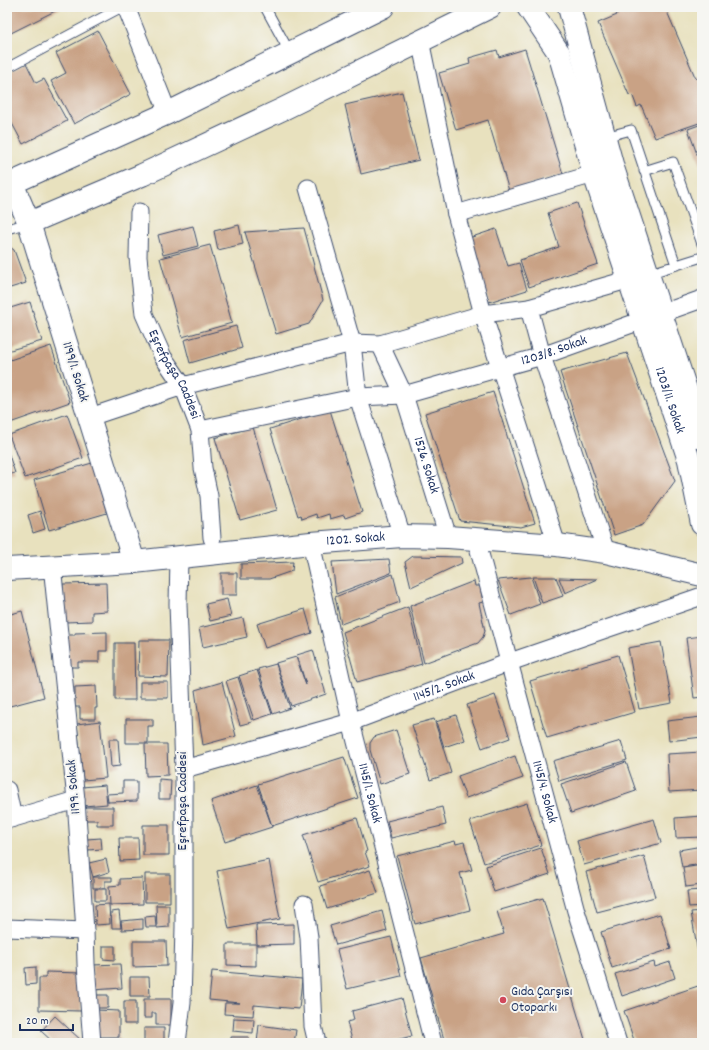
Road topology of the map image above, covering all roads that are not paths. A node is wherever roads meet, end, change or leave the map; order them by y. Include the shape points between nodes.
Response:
1 (122, 7) edge
2 (126, 7) edge
3 (265, 7) edge
4 (383, 7) edge
5 (490, 7) edge
6 (528, 7) edge
7 (569, 7) edge
8 (420, 40) junction
9 (290, 53) junction
10 (7, 68) edge
11 (168, 113) junction
12 (605, 137) junction
13 (644, 171) junction
14 (594, 174) junction
15 (9, 180) edge
16 (308, 188) dead end
17 (139, 212) dead end
18 (456, 214) junction
19 (29, 223) junction
20 (7, 229) edge
21 (702, 244) edge
22 (702, 257) edge
23 (676, 265) junction
24 (638, 277) junction
25 (702, 299) edge
26 (529, 308) junction
27 (482, 314) junction
28 (652, 317) junction
29 (352, 343) junction
30 (380, 344) junction
31 (542, 356) junction
32 (501, 369) junction
33 (183, 386) junction
34 (404, 395) junction
35 (358, 397) junction
36 (90, 417) junction
37 (200, 430) junction
38 (702, 438) edge
39 (702, 524) edge
40 (402, 536) junction
41 (448, 536) junction
42 (212, 538) dead end
43 (476, 539) junction
44 (311, 543) junction
45 (557, 545) junction
46 (606, 552) junction
47 (179, 558) junction
48 (134, 562) junction
49 (52, 565) junction
50 (7, 569) edge
51 (702, 575) edge
52 (702, 596) edge
53 (510, 662) junction
54 (351, 722) junction
55 (184, 769) junction
56 (7, 790) edge
57 (76, 800) junction
58 (10, 819) edge
59 (304, 904) dead end
60 (7, 928) edge
61 (85, 931) junction
62 (92, 1043) edge
63 (177, 1043) edge
64 (317, 1043) edge
65 (433, 1043) edge
66 (618, 1043) edge

1 - 10 lane
2 - 11 street
3 - 9 lane
4 - 9 street
5 - 8 street
6 - 14 street via 558,53
7 - 12 street
8 - 18 street
8 - 19 street via 283,109
9 - 11 street
11 - 15 street
12 - 13 lane via 631,130
12 - 24 street
13 - 21 lane via 673,162
13 - 23 lane
14 - 18 street
14 - 24 street
15 - 19 street, 1199/1. Sokak
16 - 29 street
17 - 33 street, Eşrefpaşa Caddesi via 138,257 144,314 163,357
18 - 27 street
19 - 20 lane
19 - 36 street, 1199/1. Sokak
22 - 23 lane
23 - 24 lane
24 - 26 street
24 - 28 street, 1203/11. Sokak
25 - 28 street, 1203/8. Sokak
26 - 27 street
26 - 31 street
27 - 30 street
27 - 32 street
28 - 31 street, 1203/8. Sokak
28 - 38 street, 1203/11. Sokak
28 - 39 street, 1203/11. Sokak via 690,460
29 - 30 street
29 - 33 street
29 - 35 street
30 - 34 street, 1526. Sokak
31 - 32 street, 1203/8. Sokak
31 - 46 street
32 - 34 street, 1203/8. Sokak
32 - 45 street
33 - 36 street
33 - 37 street, Eşrefpaşa Caddesi
34 - 35 street, 1203/8. Sokak
34 - 41 street, 1526. Sokak
35 - 37 street, 1203/8. Sokak
35 - 40 street
36 - 48 street, 1199/1. Sokak
37 - 42 street, Eşrefpaşa Caddesi
40 - 41 street, 1202. Sokak
40 - 44 street, 1202. Sokak
41 - 43 street, 1202. Sokak
43 - 45 street, 1202. Sokak
43 - 53 street, 1145/4. Sokak
44 - 47 street, 1202. Sokak
44 - 54 street, 1145/1. Sokak
45 - 46 street, 1202. Sokak
46 - 51 street, 1202. Sokak
47 - 48 street, 1202. Sokak
47 - 55 street, Eşrefpaşa Caddesi via 178,604
48 - 49 street, 1202. Sokak
49 - 50 street, 1202. Sokak
49 - 57 street, 1199. Sokak
52 - 53 street, 1145/2. Sokak
53 - 54 street, 1145/2. Sokak
53 - 66 street, 1145/4. Sokak via 576,911
54 - 55 street, 1145/2. Sokak
54 - 65 street, 1145/1. Sokak
55 - 63 street, Eşrefpaşa Caddesi via 182,1003
56 - 58 street
57 - 58 street
57 - 61 street, 1199. Sokak
59 - 64 street via 309,937 313,1026
60 - 61 street
61 - 62 street, 1199. Sokak

